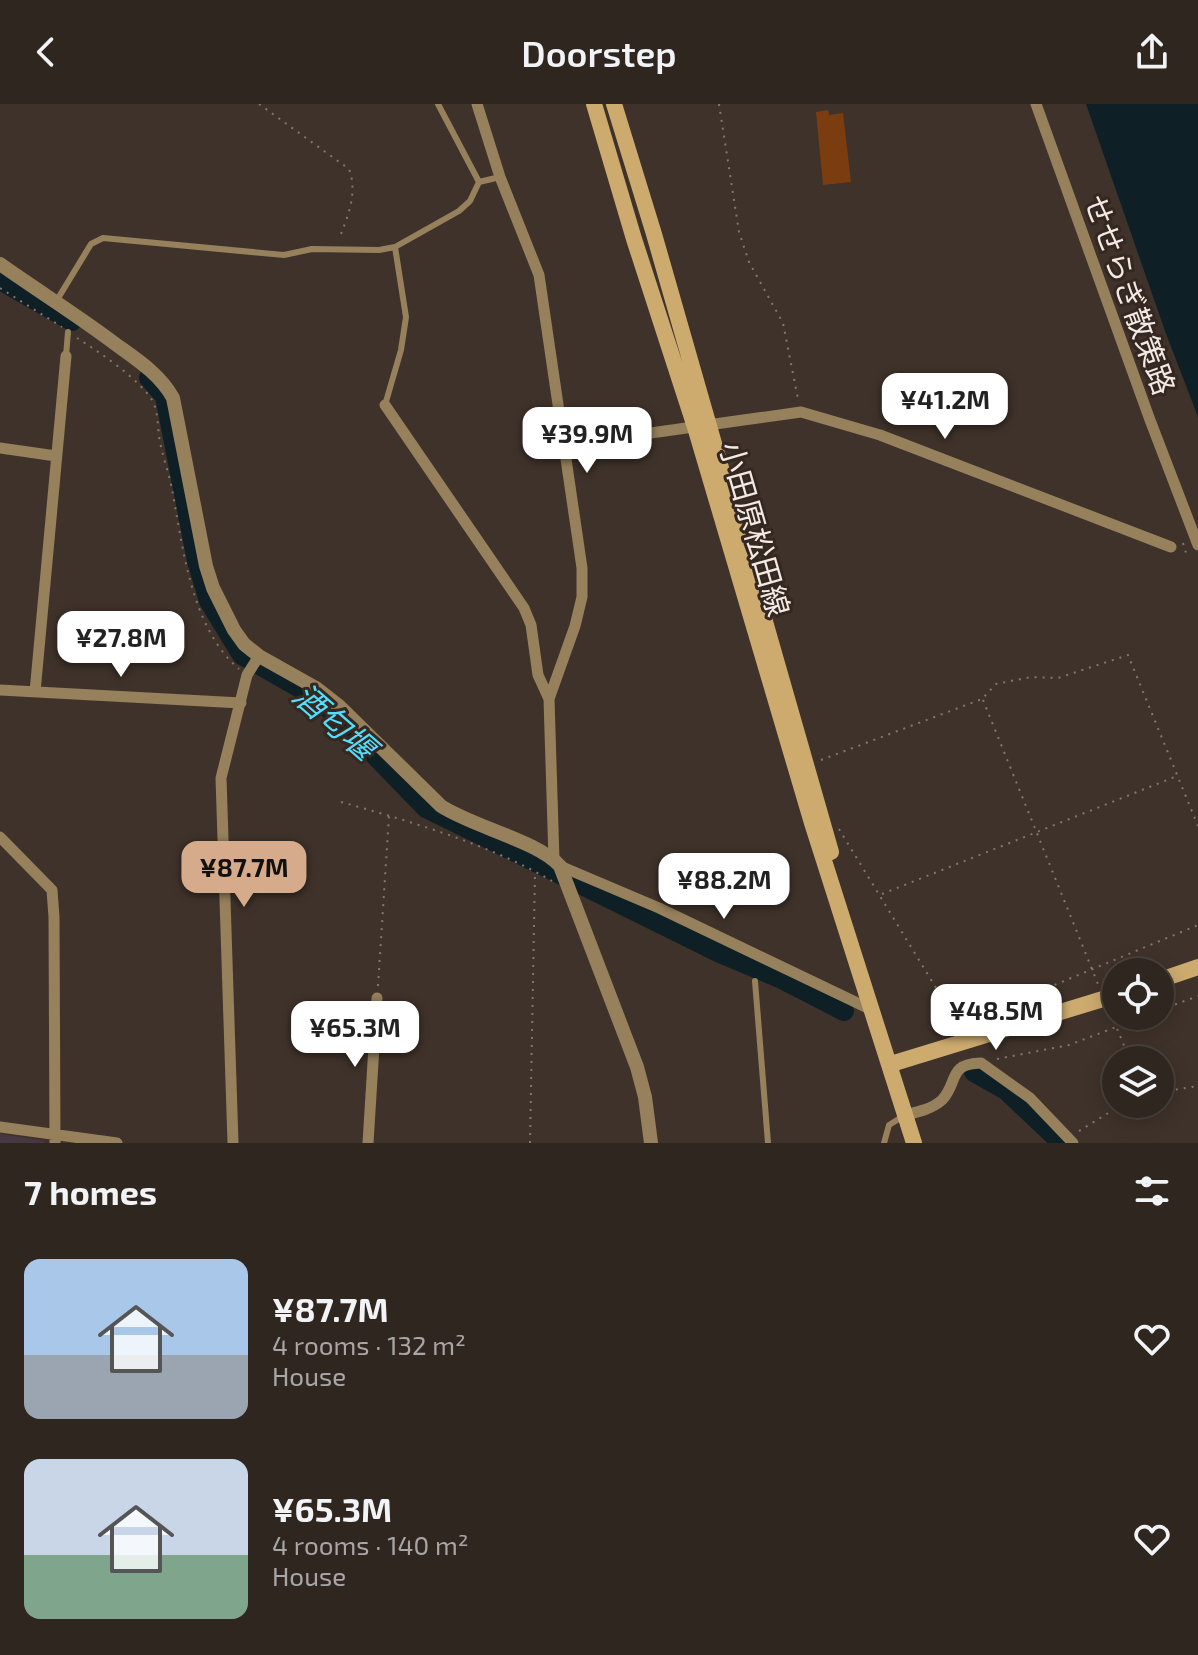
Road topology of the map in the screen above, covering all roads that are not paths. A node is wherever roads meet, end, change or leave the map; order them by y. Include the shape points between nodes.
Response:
1 (438, 104) edge
2 (477, 104) edge
3 (594, 104) edge
4 (614, 104) edge
5 (1036, 104) edge
6 (500, 177) junction
7 (479, 182) junction
8 (395, 247) junction
9 (0, 264) edge
10 (57, 300) junction
11 (68, 332) road end
12 (66, 356) joint
13 (385, 405) joint
14 (701, 426) junction
15 (565, 445) junction
16 (0, 448) edge
17 (56, 456) junction
18 (1198, 545) edge
19 (1171, 547) dead end
20 (259, 656) junction
21 (0, 690) edge
22 (35, 692) junction
23 (549, 699) junction
24 (241, 703) junction
25 (0, 837) edge
26 (557, 863) junction
27 (1198, 967) edge
28 (859, 970) junction
29 (1174, 975) edge
30 (755, 981) dead end
31 (377, 998) road end
32 (1102, 999) edge
33 (873, 1010) junction
34 (891, 1064) junction
35 (905, 1115) junction
36 (0, 1127) edge
37 (55, 1138) edge
38 (1070, 1140) edge
39 (117, 1143) edge
40 (233, 1143) edge
41 (368, 1143) edge
42 (651, 1143) edge
43 (768, 1143) edge
44 (884, 1143) edge
45 (914, 1143) edge

1 - 7 lane
2 - 6 street
3 - 14 main road, 小田原松田線 via 634,239
4 - 14 main road, 小田原松田線 via 654,234
5 - 18 street, せせらぎ散策路
6 - 7 lane
6 - 15 street via 539,275
7 - 8 lane via 459,211
8 - 10 lane via 284,255 103,238 91,244
8 - 13 lane via 406,317
9 - 10 street
10 - 20 street via 167,387 213,588 234,630
11 - 12 lane
12 - 17 street
13 - 23 street via 524,608 538,675
14 - 15 street
14 - 19 street via 801,412 880,435
14 - 28 main road, 小田原松田線 via 812,823
14 - 28 main road, 小田原松田線 via 808,766
15 - 23 street via 582,597
16 - 17 street
17 - 22 street
20 - 24 street via 247,675
20 - 26 street via 339,706 441,806
21 - 22 street
22 - 24 street
23 - 26 street
24 - 40 street via 221,778
25 - 37 street via 52,890
26 - 33 street
26 - 42 street via 637,1067
27 - 29 main road
28 - 33 main road, 小田原松田線
30 - 43 lane
31 - 41 street
32 - 34 main road
33 - 34 main road, 小田原松田線
34 - 35 main road, 小田原松田線
35 - 38 street via 943,1099 957,1070 981,1063 1030,1098
35 - 44 lane via 889,1125
35 - 45 main road, 小田原松田線
36 - 37 street
37 - 39 street

